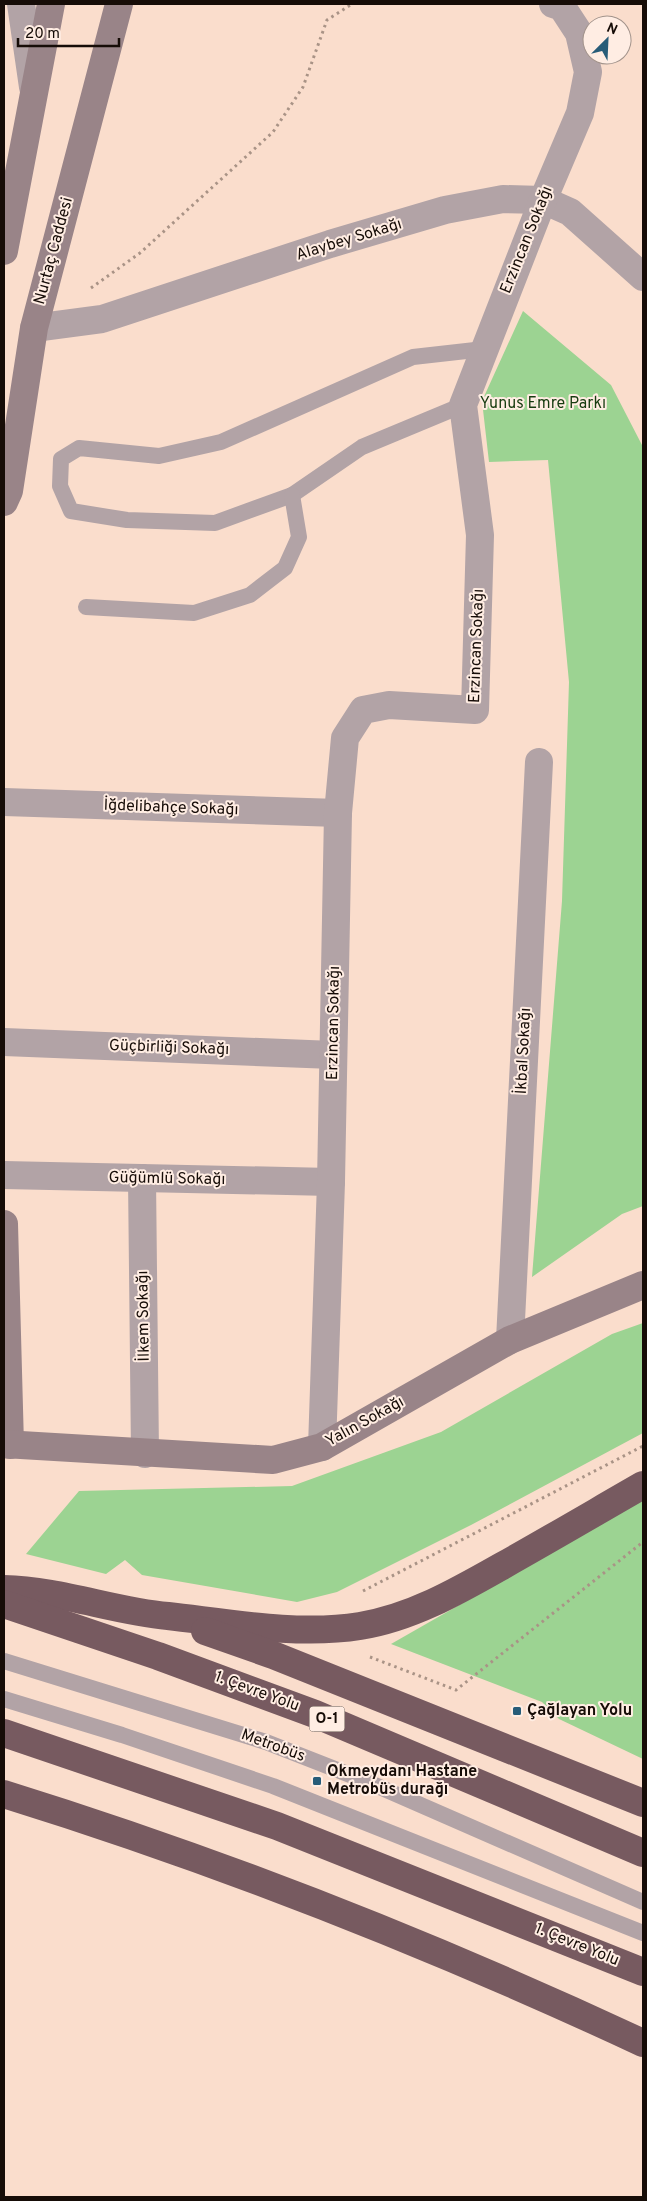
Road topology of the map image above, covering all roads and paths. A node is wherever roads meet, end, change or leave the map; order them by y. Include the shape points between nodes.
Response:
1 (21, 4) edge
2 (51, 4) edge
3 (118, 4) edge
4 (352, 4) edge
5 (553, 4) edge
6 (33, 87) junction
7 (542, 200) junction
8 (4, 251) edge
9 (140, 253) dead end
10 (643, 277) edge
11 (34, 328) junction
12 (484, 349) junction
13 (463, 405) junction
14 (292, 495) junction
15 (4, 502) edge
16 (86, 607) dead end
17 (539, 762) dead end
18 (4, 802) edge
19 (338, 813) junction
20 (4, 1042) edge
21 (333, 1055) junction
22 (4, 1175) edge
23 (142, 1178) junction
24 (331, 1182) junction
25 (4, 1224) edge
26 (643, 1286) edge
27 (5, 1304) edge
28 (510, 1340) junction
29 (7, 1444) edge
30 (643, 1446) edge
31 (322, 1447) junction
32 (145, 1454) junction
33 (643, 1485) edge
34 (643, 1542) edge
35 (4, 1589) edge
36 (4, 1604) edge
37 (160, 1616) junction
38 (360, 1626) junction
39 (4, 1661) edge
40 (4, 1698) edge
41 (4, 1733) edge
42 (4, 1794) edge
43 (643, 1803) edge
44 (643, 1853) edge
45 (643, 1902) edge
46 (643, 1933) edge
47 (643, 1972) edge
48 (643, 2043) edge

1 - 6 street
2 - 6 street
3 - 11 street, Nurtaç Caddesi
4 - 9 path via 328,20 303,87 273,132
5 - 7 street, Erzincan Sokağı via 562,8 579,32 588,72 580,113
6 - 8 street
7 - 10 street, Alaybey Sokağı via 570,212
7 - 11 street, Alaybey Sokağı via 503,199 445,210 102,319
7 - 12 street, Erzincan Sokağı
11 - 15 street, Nurtaç Caddesi via 9,491
12 - 13 street, Erzincan Sokağı
12 - 14 lane via 413,358 221,442 159,456 79,448 61,459 60,486 71,511 127,520 215,523
13 - 14 lane via 362,447
13 - 19 street, Erzincan Sokağı via 480,536 475,710 389,705 363,710 345,738
14 - 16 lane via 299,537 285,568 250,595 194,613
17 - 28 street, İkbal Sokağı
18 - 19 street, İğdelibahçe Sokağı
19 - 21 street, Erzincan Sokağı
20 - 21 street, Güçbirliği Sokağı
21 - 24 street, Erzincan Sokağı
22 - 23 street, Güğümlü Sokağı
23 - 24 street, Güğümlü Sokağı
23 - 32 street, İlkem Sokağı
24 - 31 street, Erzincan Sokağı
25 - 27 street
26 - 28 street, Yalın Sokağı
27 - 29 street
28 - 31 street, Yalın Sokağı
29 - 32 street, Yalın Sokağı
30 - 38 path via 356,1595
31 - 32 street, Yalın Sokağı via 272,1460
33 - 38 highway via 445,1598 406,1614
34 - 38 path via 456,1690 362,1654
35 - 37 highway via 85,1599
36 - 44 highway, 1. Çevre Yolu / O-1 via 315,1714
37 - 38 highway via 324,1630
37 - 43 highway via 273,1655
39 - 45 lane, Metrobüs via 266,1742 368,1782
40 - 46 lane via 273,1786
41 - 47 highway, 1. Çevre Yolu via 277,1826
42 - 48 highway via 216,1864 404,1937 532,1991

